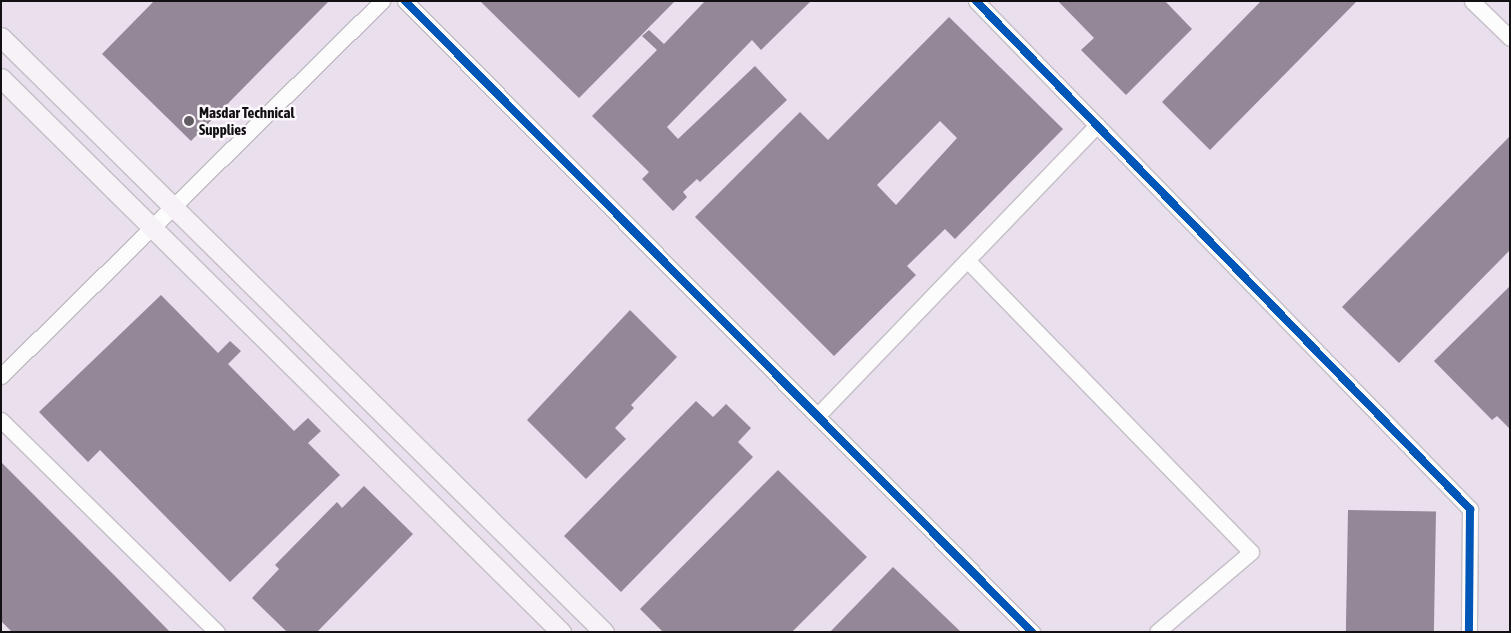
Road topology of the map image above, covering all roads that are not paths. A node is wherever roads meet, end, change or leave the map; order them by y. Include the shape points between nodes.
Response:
1 (382, 1) edge
2 (405, 1) edge
3 (976, 1) edge
4 (1472, 1) edge
5 (1, 37) edge
6 (1510, 38) edge
7 (1, 78) edge
8 (1096, 125) junction
9 (174, 206) junction
10 (153, 227) junction
11 (967, 260) junction
12 (1, 376) edge
13 (817, 416) junction
14 (1, 420) edge
15 (218, 632) edge
16 (561, 632) edge
17 (604, 632) edge
18 (1032, 632) edge
19 (1157, 632) edge
20 (1469, 632) edge

1 - 9 street
2 - 13 street
3 - 8 street
4 - 6 street
5 - 9 main road
7 - 10 main road
8 - 11 street
8 - 20 street via 1470,509
9 - 10 street
9 - 17 main road
10 - 12 street
10 - 16 main road
11 - 13 street
11 - 19 street via 1251,552
13 - 18 street
14 - 15 street

